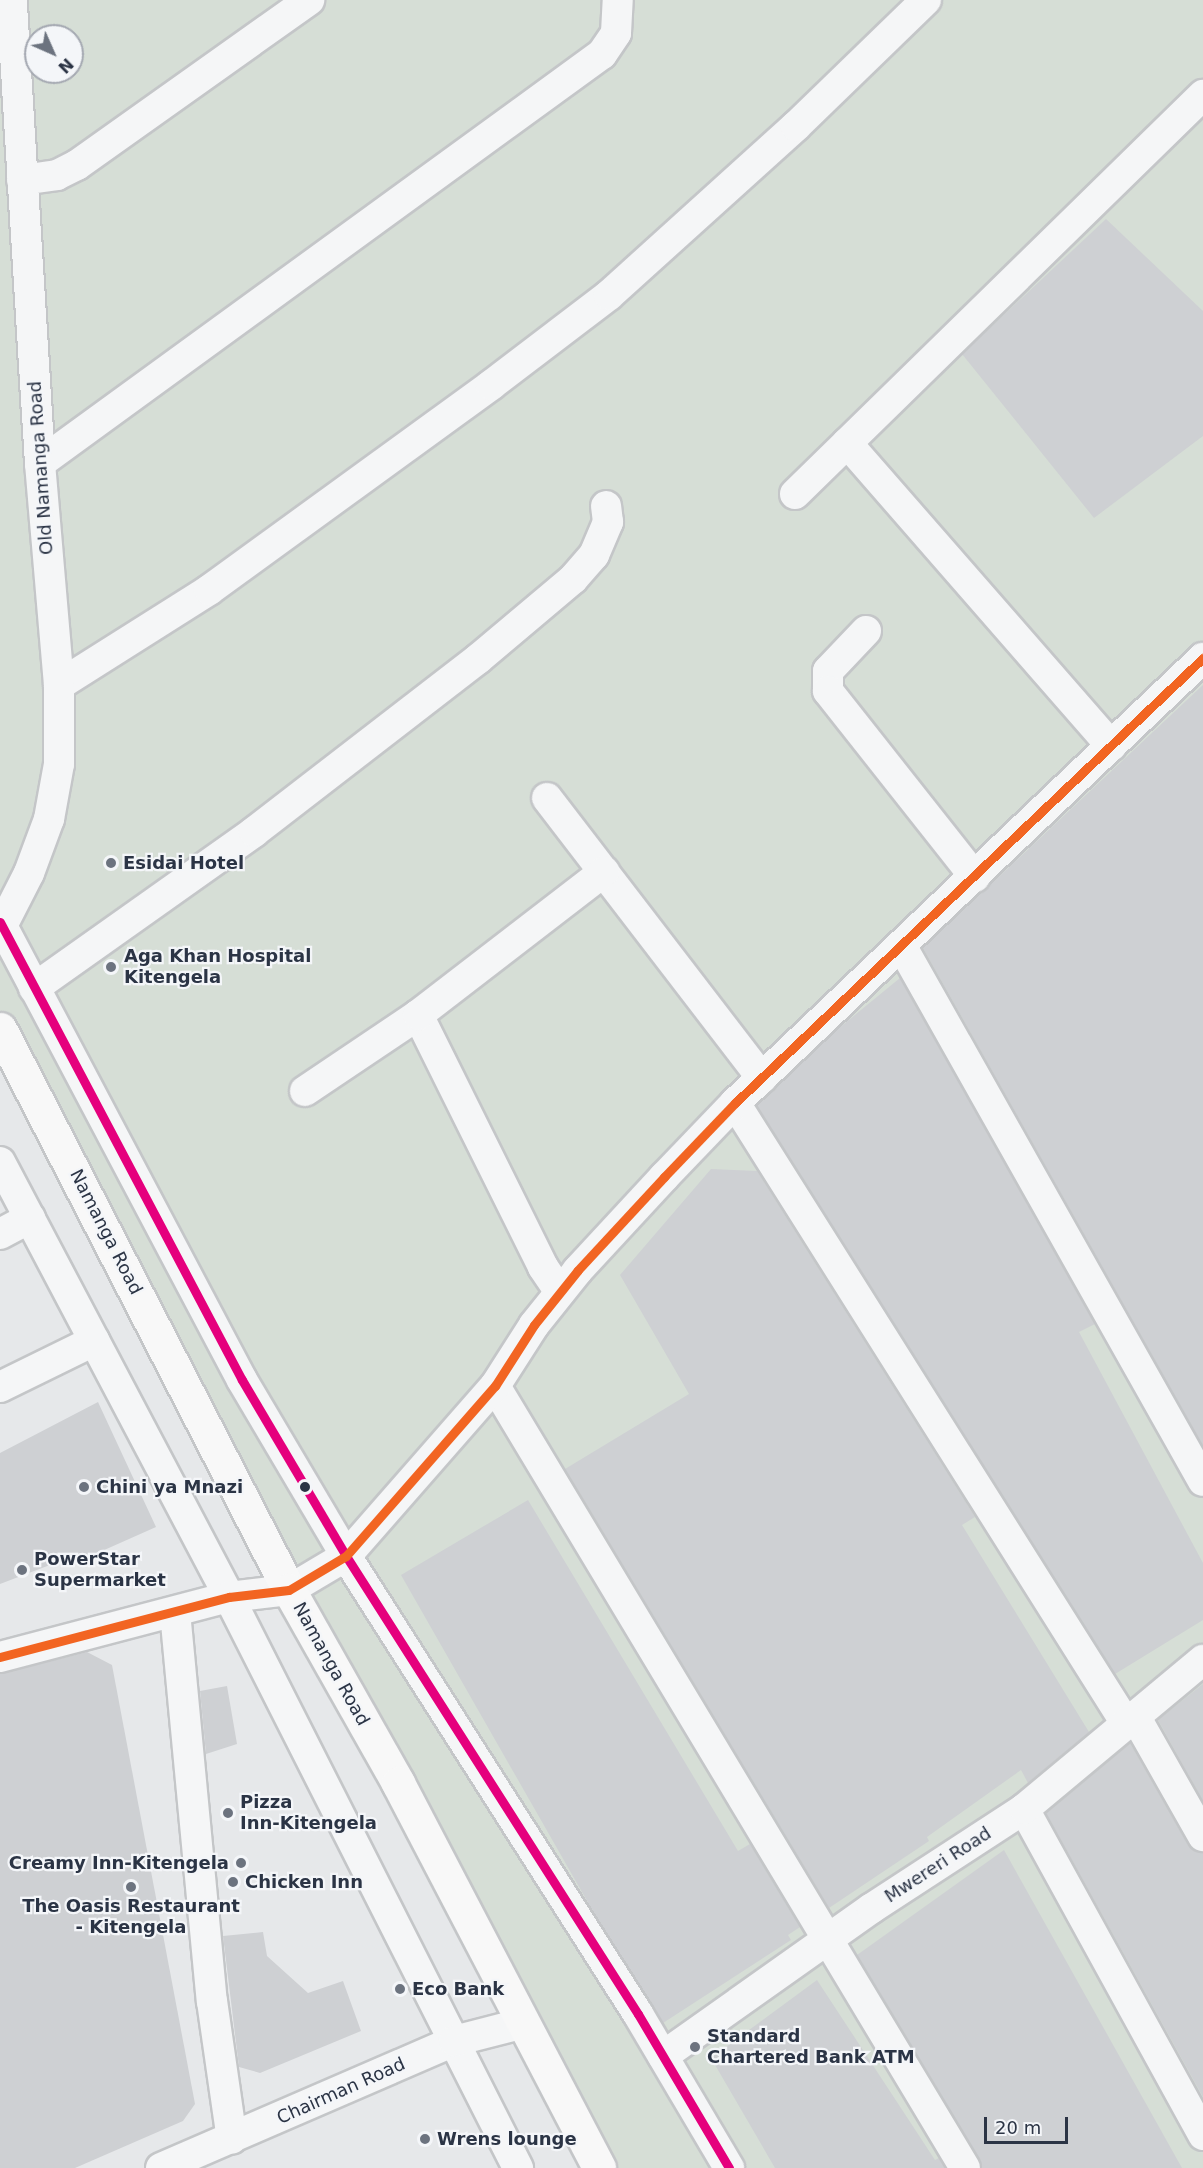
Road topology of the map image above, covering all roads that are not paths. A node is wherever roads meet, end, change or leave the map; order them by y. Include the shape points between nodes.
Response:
1 (12, 0) edge
2 (309, 0) edge
3 (618, 0) edge
4 (926, 0) edge
5 (1203, 96) edge
6 (22, 180) junction
7 (847, 443) junction
8 (40, 463) junction
9 (795, 494) dead end
10 (606, 506) dead end
11 (866, 630) dead end
12 (1203, 658) edge
13 (59, 685) junction
14 (1111, 747) junction
15 (547, 798) dead end
16 (604, 872) junction
17 (975, 877) junction
18 (1, 924) edge
19 (901, 945) junction
20 (34, 988) junction
21 (418, 1015) junction
22 (0, 1029) edge
23 (762, 1078) junction
24 (306, 1091) dead end
25 (735, 1103) junction
26 (0, 1162) edge
27 (30, 1218) junction
28 (0, 1234) edge
29 (560, 1292) junction
30 (94, 1341) junction
31 (495, 1386) junction
32 (0, 1387) edge
33 (1203, 1481) edge
34 (346, 1556) junction
35 (289, 1590) junction
36 (230, 1597) junction
37 (174, 1612) junction
38 (0, 1657) edge
39 (1203, 1660) edge
40 (1131, 1721) junction
41 (1024, 1809) junction
42 (1203, 1836) edge
43 (828, 1939) junction
44 (524, 2023) junction
45 (454, 2041) junction
46 (663, 2056) junction
47 (1203, 2135) edge
48 (232, 2139) junction
49 (161, 2168) edge
50 (518, 2168) edge
51 (599, 2168) edge
52 (729, 2168) edge
53 (965, 2168) edge

1 - 6 street, Old Namanga Road
2 - 6 street via 77,165 57,175
3 - 8 street via 616,33 602,54
4 - 13 street via 796,126 609,295 209,590
5 - 7 street
6 - 8 street, Old Namanga Road
7 - 9 street
7 - 14 street
8 - 13 street, Old Namanga Road
10 - 20 street via 608,522 594,555 573,579 478,659 254,832
11 - 17 street via 828,671 828,691
12 - 14 street
13 - 18 street, Old Namanga Road via 59,764 49,819 29,873
14 - 17 street
15 - 16 street
16 - 21 street
16 - 23 street
17 - 19 street
18 - 20 street
19 - 23 street
19 - 33 street
20 - 34 street via 242,1380
21 - 24 street
21 - 29 street via 543,1267
22 - 35 highway, Namanga Road
23 - 25 street
25 - 29 street
25 - 40 street
26 - 27 street
27 - 28 street
27 - 30 street
29 - 31 street
30 - 32 street
30 - 36 street
31 - 34 street
31 - 43 street
34 - 35 street
34 - 46 street
35 - 36 street
35 - 44 highway, Namanga Road via 398,1783
36 - 37 street
36 - 45 street
37 - 38 street
37 - 48 street via 212,2001
39 - 40 street, Mwereri Road
40 - 41 street, Mwereri Road
40 - 42 street
41 - 43 street, Mwereri Road
41 - 47 street
43 - 46 street, Mwereri Road
43 - 53 street
44 - 45 street, Chairman Road
44 - 51 highway, Namanga Road
45 - 48 street, Chairman Road
45 - 50 street
46 - 52 street
48 - 49 street, Chairman Road

